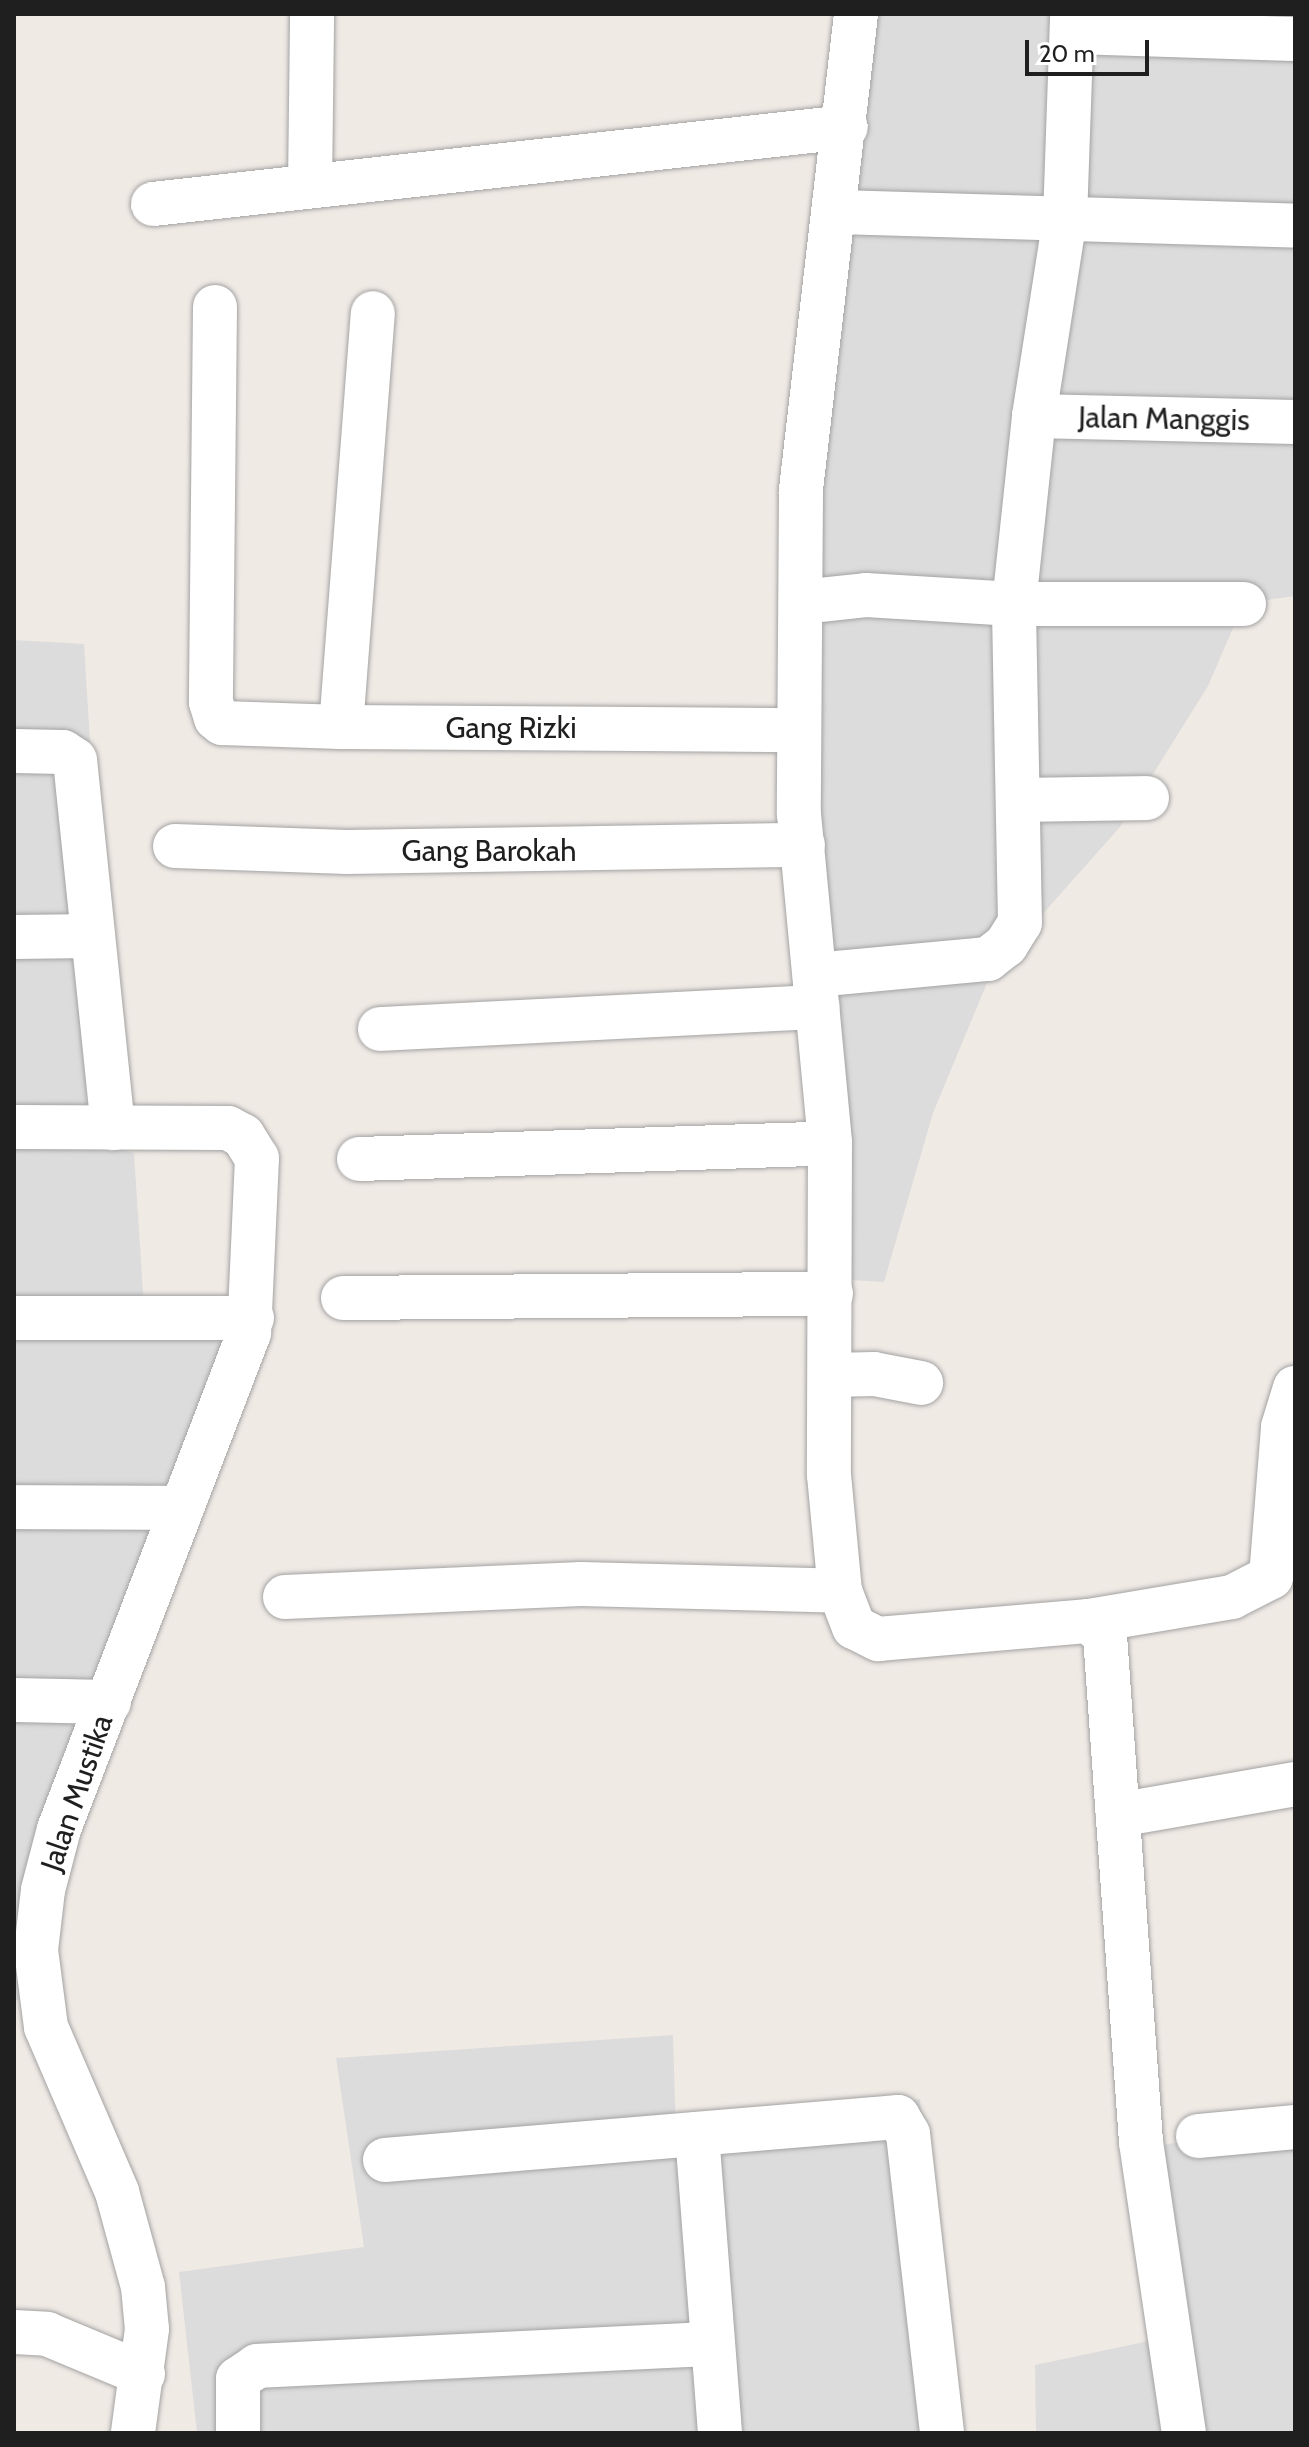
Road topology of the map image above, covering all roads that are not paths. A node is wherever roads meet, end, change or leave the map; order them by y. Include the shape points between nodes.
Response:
1 (312, 14) edge
2 (856, 14) edge
3 (1072, 23) edge
4 (1295, 39) edge
5 (846, 127) junction
6 (310, 186) junction
7 (153, 204) dead end
8 (835, 212) junction
9 (1065, 219) junction
10 (1295, 226) edge
11 (215, 307) dead end
12 (373, 313) dead end
13 (1034, 416) junction
14 (1295, 422) edge
15 (801, 602) junction
16 (1014, 604) junction
17 (1244, 604) dead end
18 (341, 727) junction
19 (799, 730) junction
20 (14, 751) edge
21 (1147, 798) dead end
22 (1021, 800) junction
23 (803, 845) junction
24 (175, 846) dead end
25 (93, 936) junction
26 (14, 937) edge
27 (816, 991) junction
28 (380, 1029) dead end
29 (14, 1127) edge
30 (113, 1128) junction
31 (830, 1143) junction
32 (359, 1159) dead end
33 (831, 1294) junction
34 (343, 1298) dead end
35 (14, 1318) edge
36 (252, 1318) junction
37 (831, 1375) junction
38 (921, 1383) dead end
39 (1295, 1388) edge
40 (14, 1507) edge
41 (180, 1508) junction
42 (840, 1591) junction
43 (285, 1597) dead end
44 (1089, 1621) junction
45 (14, 1700) edge
46 (109, 1702) junction
47 (1295, 1784) edge
48 (1118, 1815) junction
49 (29, 1890) edge
50 (1295, 2127) edge
51 (697, 2134) junction
52 (1198, 2136) dead end
53 (385, 2160) dead end
54 (14, 2332) edge
55 (711, 2344) junction
56 (143, 2374) junction
57 (133, 2433) edge
58 (238, 2433) edge
59 (720, 2433) edge
60 (942, 2433) edge
61 (1184, 2433) edge

1 - 6 street
2 - 5 street
3 - 4 street
3 - 9 street
5 - 6 street
5 - 8 street
6 - 7 street
8 - 9 street
8 - 15 street via 802,480
9 - 10 street
9 - 13 street
11 - 18 street, Gang Rizki via 211,702 222,723
12 - 18 street
13 - 14 street, Jalan Manggis
13 - 16 street
15 - 16 street via 866,595
15 - 19 street
16 - 17 street
16 - 22 street
18 - 19 street, Gang Rizki
19 - 23 street
20 - 25 street via 63,752 75,760
21 - 22 street
22 - 27 street via 1020,923 998,953
23 - 24 street, Gang Barokah via 347,852
23 - 27 street
25 - 26 street
25 - 30 street
27 - 28 street
27 - 31 street
29 - 30 street
30 - 36 street, Jalan Mustika via 228,1128 254,1147
31 - 32 street
31 - 33 street
33 - 34 street
33 - 37 street
35 - 36 street
36 - 41 street, Jalan Mustika
37 - 38 street via 874,1374
37 - 42 street via 829,1475
39 - 44 street via 1283,1427 1271,1577 1232,1597
40 - 41 street
41 - 46 street, Jalan Mustika
42 - 43 street via 581,1584
42 - 44 street via 854,1627 878,1639
44 - 48 street via 1102,1631 1107,1645
45 - 46 street
46 - 49 street, Jalan Mustika
47 - 48 street
48 - 61 street via 1141,2142
49 - 56 street, Jalan Mustika via 43,2014 133,2241 147,2329
50 - 52 street
51 - 53 street
51 - 55 street
51 - 60 street via 886,2115 902,2120 908,2134
54 - 56 street via 47,2334
55 - 58 street via 257,2366 238,2379
55 - 59 street
56 - 57 street, Jalan Mustika

